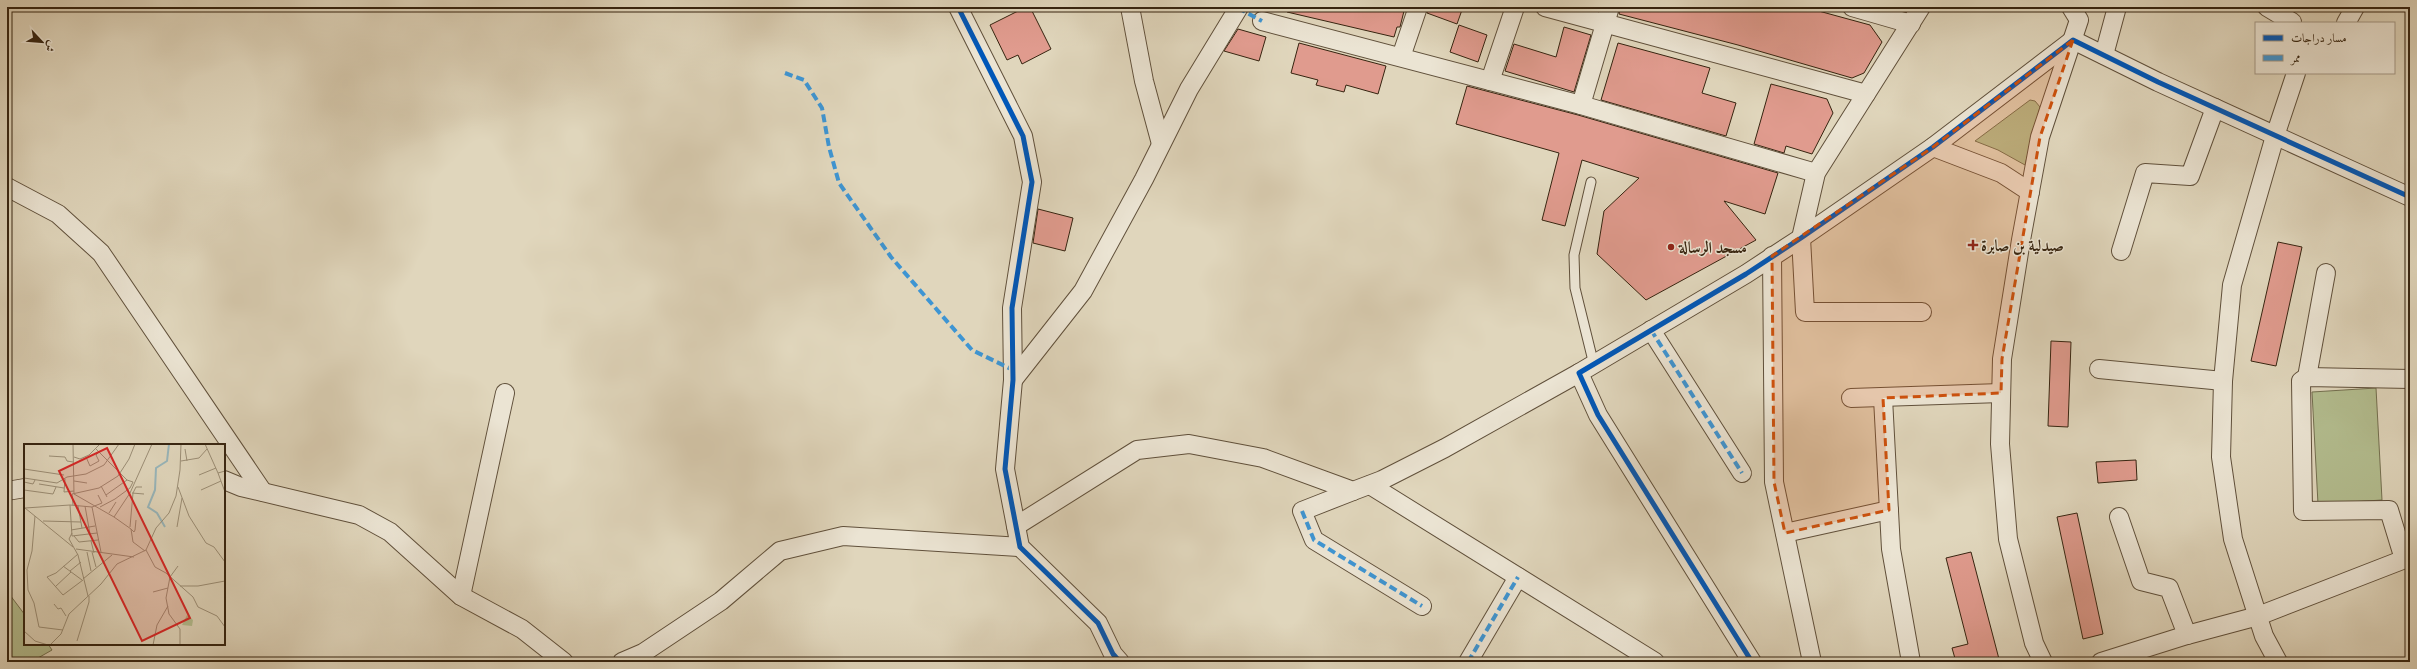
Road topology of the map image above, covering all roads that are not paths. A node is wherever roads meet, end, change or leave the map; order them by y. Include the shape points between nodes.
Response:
1 (958, 7) edge
2 (1130, 7) edge
3 (1239, 7) edge
4 (1418, 7) edge
5 (1515, 7) edge
6 (1545, 7) edge
7 (1852, 7) edge
8 (1921, 7) edge
9 (2071, 7) edge
10 (2117, 7) edge
11 (2266, 7) edge
12 (2355, 7) edge
13 (1608, 15) edge
14 (2290, 17) edge
15 (1262, 21) dead end
16 (2347, 22) edge
17 (1911, 24) junction
18 (2073, 40) junction
19 (2104, 55) junction
20 (1401, 57) junction
21 (2296, 74) edge
22 (1490, 81) junction
23 (1866, 94) junction
24 (1581, 106) junction
25 (2215, 108) junction
26 (2275, 136) junction
27 (1161, 144) junction
28 (1933, 148) junction
29 (1816, 173) junction
30 (1591, 182) dead end
31 (7, 187) edge
32 (2030, 192) junction
33 (2410, 197) edge
34 (1801, 238) junction
35 (2121, 251) dead end
36 (1772, 256) junction
37 (2326, 273) dead end
38 (1922, 312) dead end
39 (1652, 330) junction
40 (1586, 369) junction
41 (2099, 369) dead end
42 (2307, 376) junction
43 (1013, 380) junction
44 (2410, 380) edge
45 (2223, 381) junction
46 (505, 393) dead end
47 (2001, 393) junction
48 (1851, 398) dead end
49 (1883, 398) junction
50 (1742, 473) dead end
51 (225, 480) edge
52 (1370, 485) junction
53 (24, 488) edge
54 (7, 491) edge
55 (1353, 491) junction
56 (263, 492) junction
57 (1889, 510) junction
58 (2119, 517) dead end
59 (1016, 526) junction
60 (1785, 533) junction
61 (1020, 547) junction
62 (2407, 558) edge
63 (1518, 577) junction
64 (461, 596) junction
65 (1422, 606) dead end
66 (2258, 616) junction
67 (2187, 635) junction
68 (564, 662) edge
69 (622, 662) edge
70 (1120, 662) edge
71 (1468, 662) edge
72 (1655, 662) edge
73 (1752, 662) edge
74 (1812, 662) edge
75 (1910, 662) edge
76 (2043, 662) edge
77 (2101, 662) edge
78 (2278, 662) edge

1 - 43 street via 1024,136 1032,182 1012,308
2 - 27 street via 1144,81
3 - 27 street via 1189,89
4 - 20 street
5 - 22 street
6 - 13 street
7 - 17 street
8 - 17 street
9 - 18 street via 2079,20
10 - 19 street
11 - 14 street
12 - 16 street
13 - 23 street
13 - 24 street
15 - 20 street
17 - 23 street
18 - 19 street
18 - 28 street
18 - 32 street via 2040,137
19 - 25 street
20 - 22 street
21 - 26 street
22 - 24 street
23 - 29 street
24 - 29 street
25 - 26 street
25 - 35 street via 2190,176 2145,172
26 - 33 street
26 - 45 street via 2232,285
27 - 43 street via 1083,291
28 - 32 street via 2001,173
28 - 34 street
29 - 34 street
30 - 40 lane via 1574,255 1575,288
31 - 56 street via 58,214 101,253
32 - 47 street via 2002,359
34 - 36 street
34 - 38 street via 1805,312
36 - 39 street
36 - 60 street via 1774,482
37 - 42 street
39 - 40 street
39 - 50 street
40 - 52 street via 1445,448
40 - 73 street via 1598,415
41 - 45 street
42 - 44 street
42 - 62 street via 2301,381 2303,511 2389,510
43 - 59 street via 1006,469
45 - 66 street via 2221,457 2233,539
46 - 64 street
47 - 49 street
47 - 76 street via 2000,444 2008,539 2034,643
48 - 49 street
49 - 57 street
51 - 56 street
52 - 55 street
52 - 63 street
53 - 54 street
55 - 59 street via 1263,458 1189,444 1137,450
55 - 65 street via 1302,511 1314,540
56 - 64 street via 359,515 390,532
57 - 60 street
57 - 75 street via 1891,549
58 - 67 street via 2141,581 2169,588
59 - 61 street
60 - 74 street
61 - 69 street via 843,536 780,551 721,600 643,653
61 - 70 street via 1098,623 1113,654
62 - 66 street
63 - 71 street
63 - 72 street
64 - 68 street via 522,629
66 - 67 street
66 - 78 street via 2264,636
67 - 77 street

